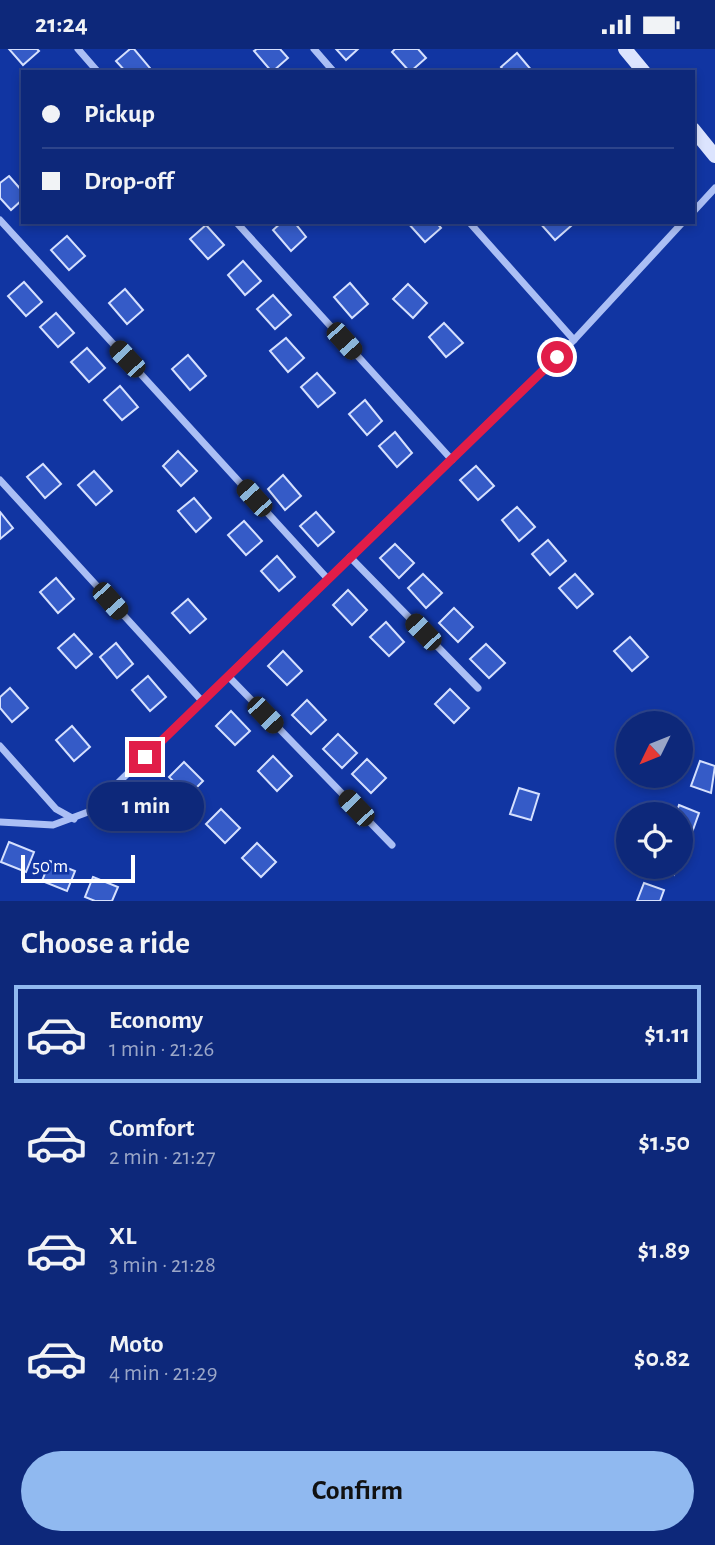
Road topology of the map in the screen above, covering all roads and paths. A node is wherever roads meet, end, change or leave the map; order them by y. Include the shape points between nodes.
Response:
1 (78, 49) edge
2 (314, 49) edge
3 (625, 49) edge
4 (97, 70) edge
5 (332, 70) edge
6 (643, 70) edge
7 (695, 131) edge
8 (715, 156) edge
9 (715, 188) edge
10 (695, 210) edge
11 (0, 220) edge
12 (238, 224) edge
13 (471, 224) edge
14 (682, 224) edge
15 (574, 340) junction
16 (452, 460) junction
17 (0, 480) edge
18 (349, 557) junction
19 (327, 578) junction
20 (229, 677) junction
21 (478, 688) dead end
22 (202, 701) junction
23 (0, 746) edge
24 (74, 819) junction
25 (0, 822) edge
26 (393, 845) dead end

1 - 4 street
2 - 5 street
3 - 6 main road
7 - 8 main road
9 - 10 street
11 - 19 street
12 - 16 street
13 - 15 street
14 - 15 street
15 - 16 street
16 - 18 street
17 - 22 street
18 - 19 street
18 - 21 street
19 - 20 street
20 - 22 street
20 - 26 street
22 - 24 street via 88,812
23 - 24 street via 56,809
24 - 25 street via 53,825

